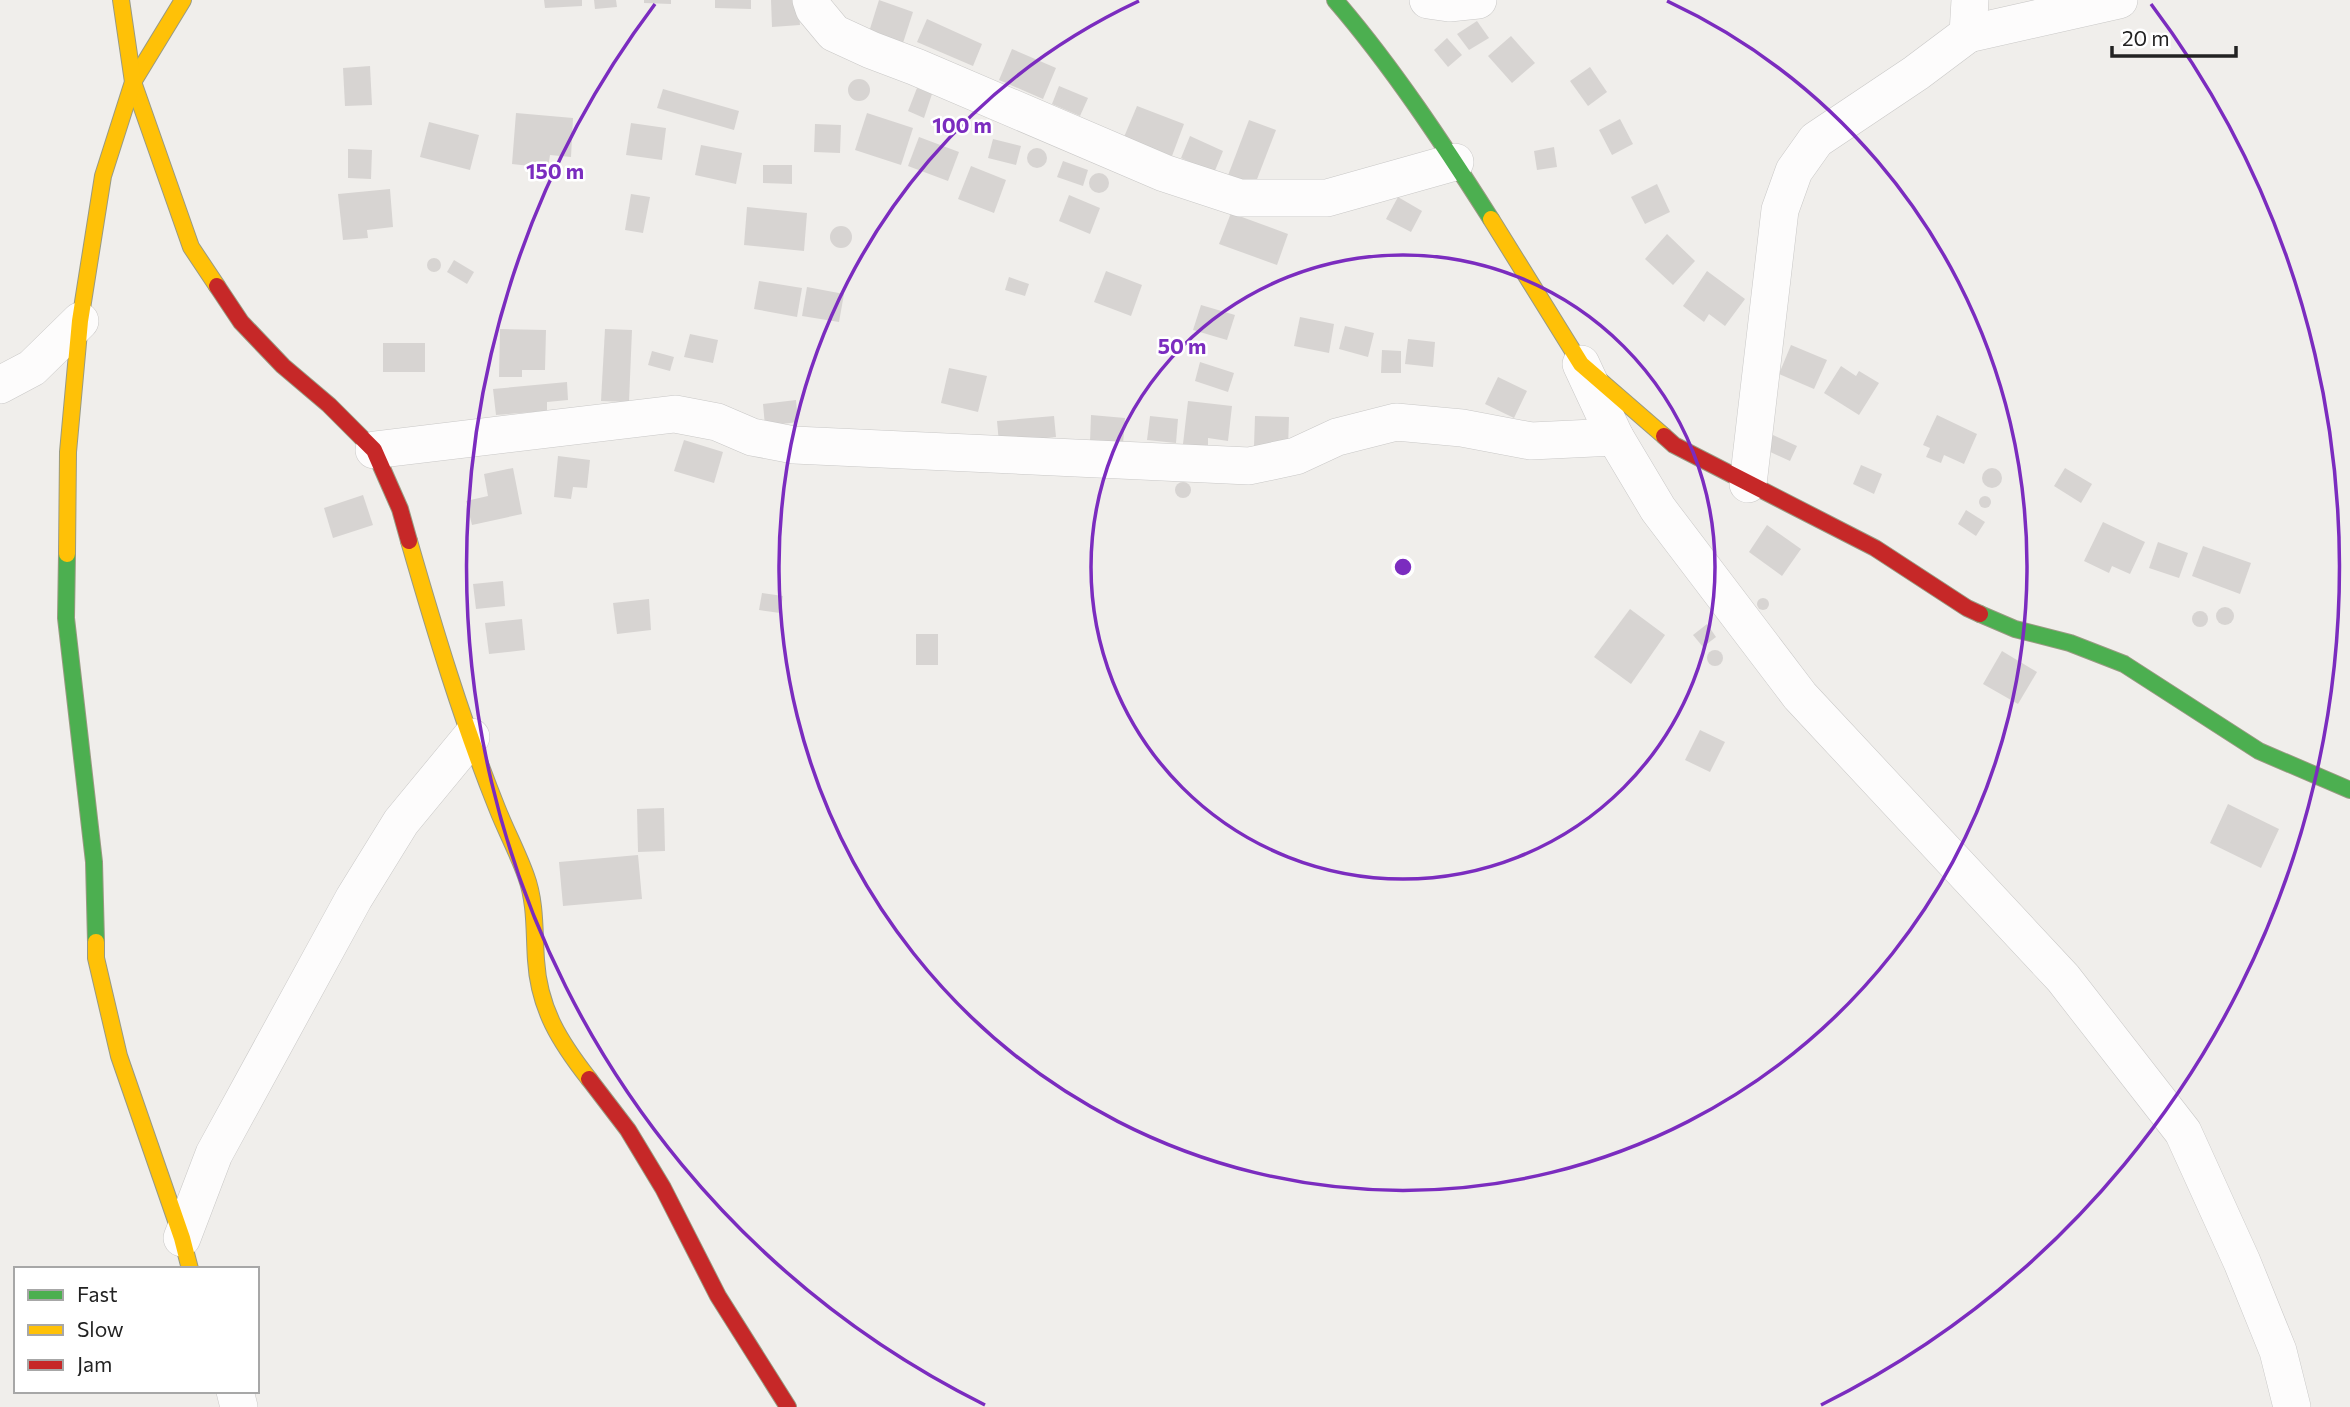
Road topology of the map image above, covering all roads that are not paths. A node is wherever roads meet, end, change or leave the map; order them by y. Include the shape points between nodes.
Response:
1 (121, 0) edge
2 (183, 0) edge
3 (811, 0) edge
4 (1335, 0) edge
5 (1428, 0) edge
6 (1478, 0) edge
7 (2119, 0) edge
8 (1969, 17) edge
9 (133, 82) junction
10 (1455, 162) junction
11 (80, 321) junction
12 (1581, 364) junction
13 (0, 385) edge
14 (1615, 437) junction
15 (374, 450) junction
16 (1748, 484) junction
17 (471, 737) junction
18 (2350, 790) edge
19 (186, 1254) edge
20 (788, 1407) edge
21 (2292, 1407) edge

1 - 9 street
2 - 9 street
3 - 10 street via 834,33 870,50 1164,173 1240,198 1327,198
4 - 10 street
5 - 6 street
7 - 8 street
8 - 16 street via 1916,73 1816,140 1794,170 1780,210
9 - 11 street via 103,176
9 - 15 street via 191,247 242,322
10 - 12 street
11 - 13 street via 32,368
11 - 19 street via 68,452 65,618 94,862 96,957 119,1056
12 - 14 street
12 - 16 street via 1674,445
14 - 15 street via 1531,440 1396,422 1337,437 1296,456 1248,466 794,445 752,438 716,422 675,414
14 - 21 street via 1658,509 1800,696 2063,978 2183,1132 2278,1351
15 - 17 street via 400,509
16 - 18 street via 1875,548 1967,608 2015,629 2124,664 2259,751
17 - 19 street via 401,822 354,898 214,1154
17 - 20 street via 527,878 538,974 561,1043 628,1130 718,1296

